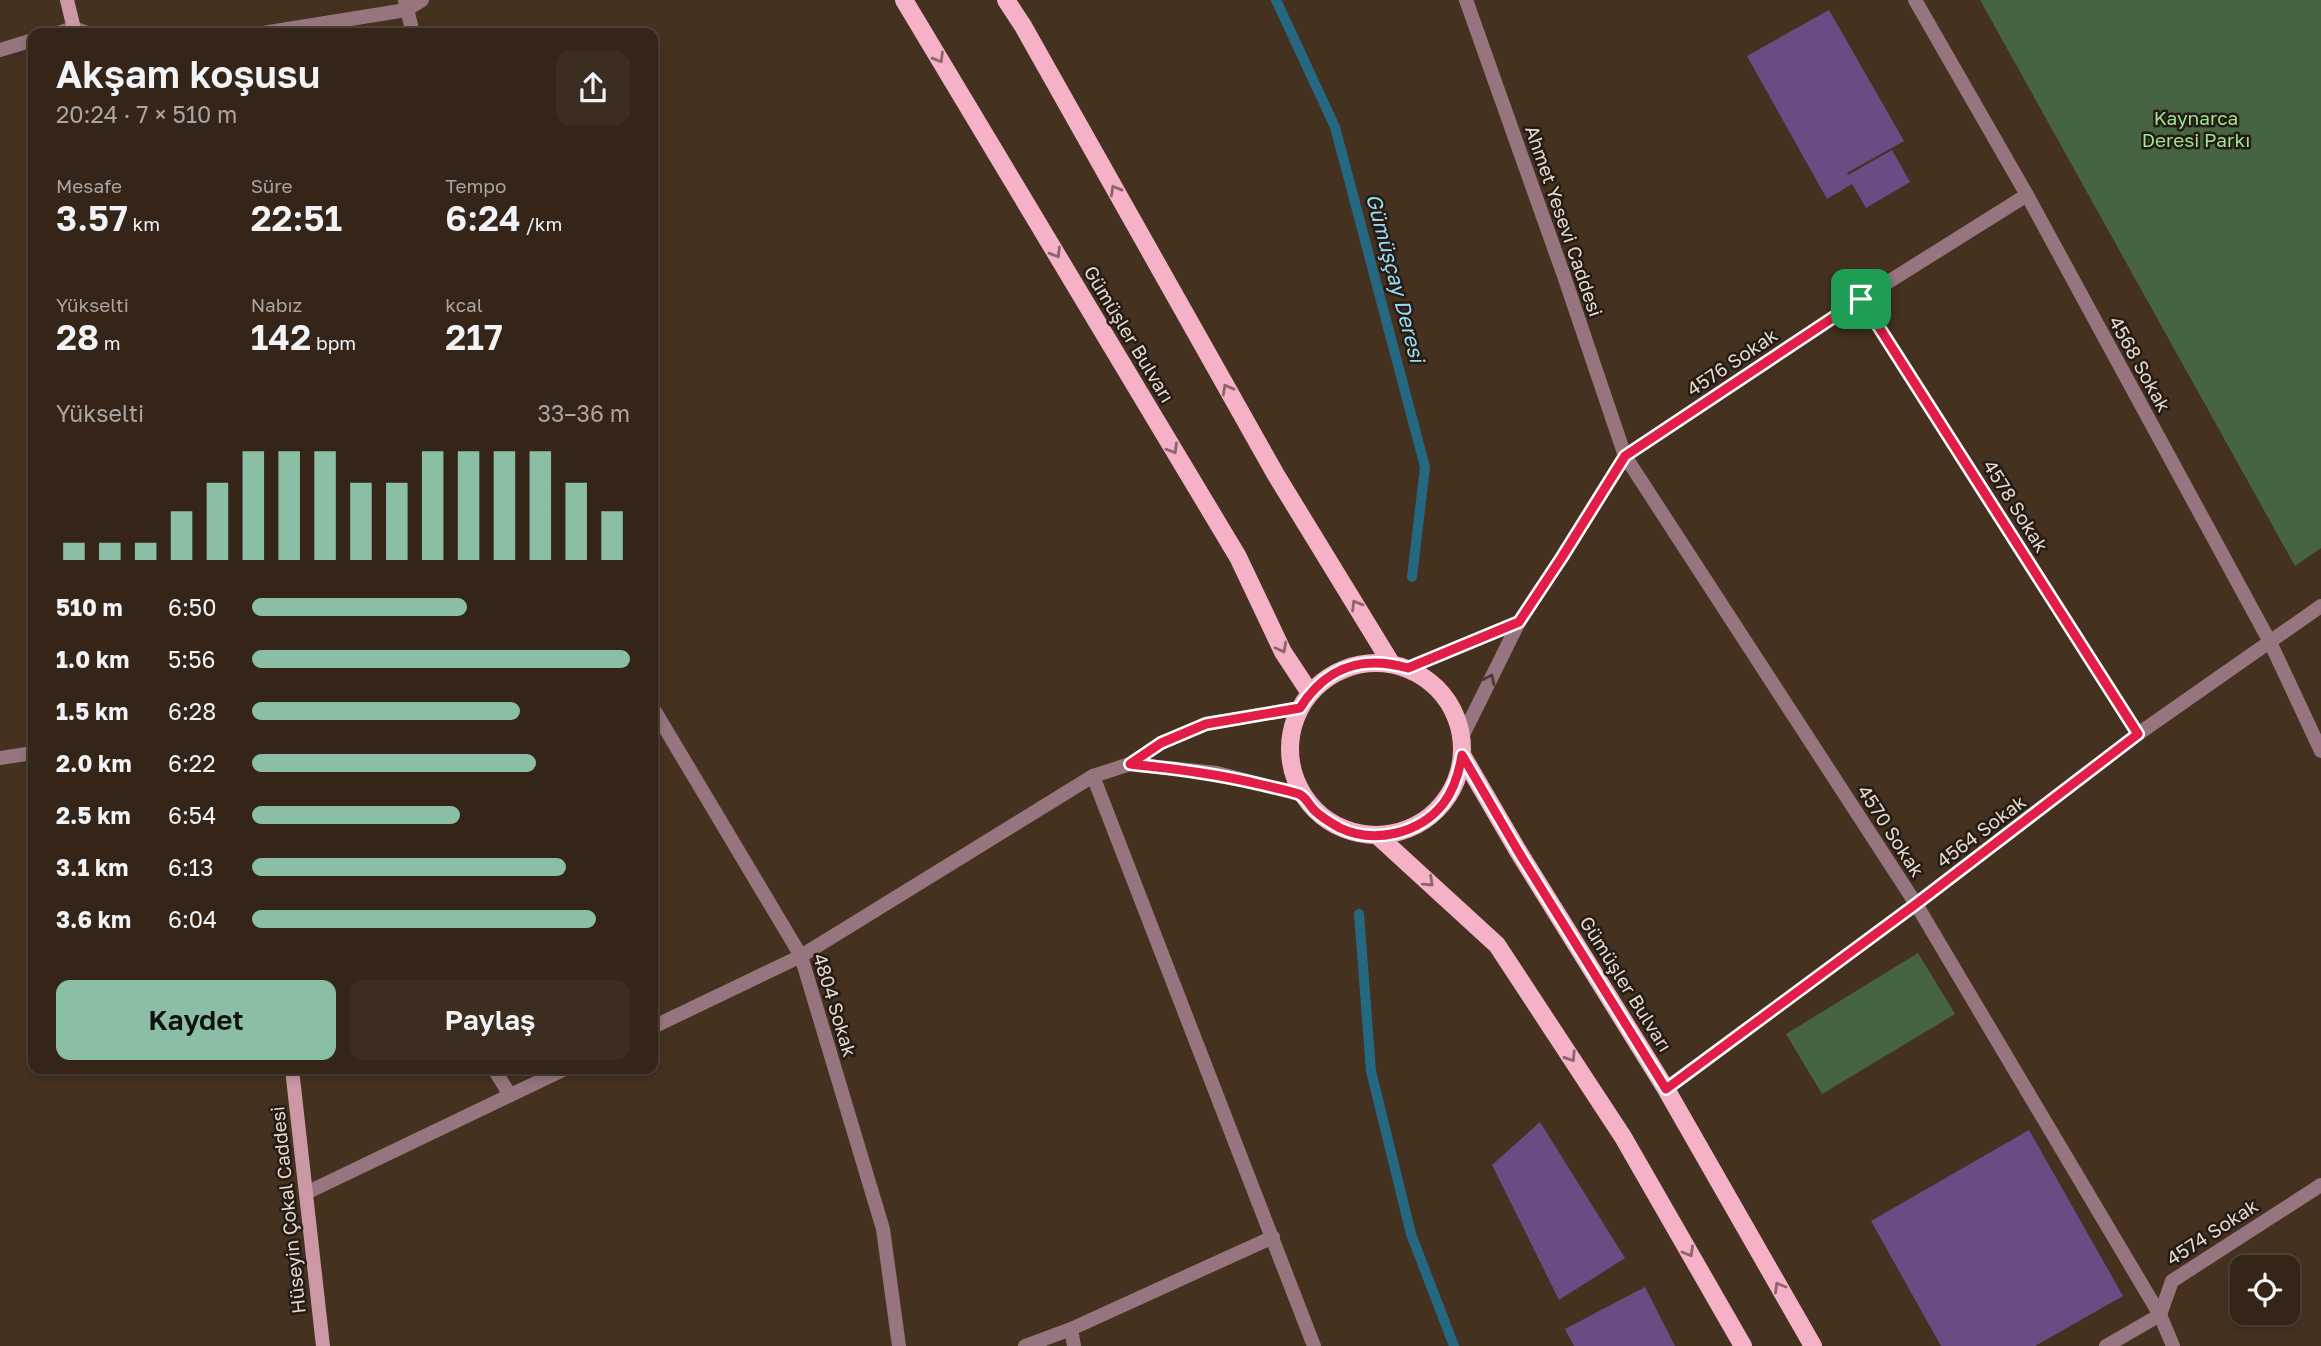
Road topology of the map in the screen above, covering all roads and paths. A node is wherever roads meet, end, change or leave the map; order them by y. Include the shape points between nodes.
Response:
1 (67, 0) edge
2 (422, 0) edge
3 (904, 0) edge
4 (1006, 0) edge
5 (1466, 0) edge
6 (1915, 0) edge
7 (405, 5) edge
8 (78, 28) edge
9 (288, 28) edge
10 (412, 28) edge
11 (28, 42) edge
12 (0, 50) edge
13 (2027, 195) junction
14 (1861, 299) junction
15 (1625, 456) junction
16 (2321, 606) edge
17 (1519, 622) junction
18 (2270, 642) junction
19 (1400, 666) junction
20 (1305, 701) junction
21 (658, 716) edge
22 (2138, 734) junction
23 (1462, 746) junction
24 (2321, 751) edge
25 (28, 754) edge
26 (0, 758) edge
27 (1130, 764) junction
28 (1093, 776) junction
29 (1302, 795) junction
30 (1378, 836) junction
31 (1916, 904) junction
32 (801, 956) junction
33 (658, 1025) edge
34 (293, 1074) edge
35 (497, 1074) edge
36 (554, 1074) edge
37 (1666, 1089) junction
38 (510, 1095) junction
39 (2321, 1185) edge
40 (306, 1193) junction
41 (1273, 1237) junction
42 (2160, 1315) junction
43 (1071, 1329) junction
44 (323, 1346) edge
45 (899, 1346) edge
46 (1025, 1346) edge
47 (1074, 1346) edge
48 (1314, 1346) edge
49 (1743, 1346) edge
50 (1813, 1346) edge
51 (2106, 1346) edge
52 (2173, 1346) edge

1 - 8 street
2 - 7 street
3 -> 20 main road, Gümüşler Bulvarı via 1238,557
19 -> 4 main road via 1276,475
5 - 15 street, Ahmet Yesevi Caddesi
6 - 13 street, 4568 Sokak
7 - 9 street
7 - 10 street
11 - 12 street
13 - 14 street, 4576 Sokak
13 - 18 street, 4568 Sokak
14 - 15 street, 4576 Sokak
14 - 22 street, 4578 Sokak
15 - 17 street, 4576 Sokak
15 - 31 street, 4570 Sokak
16 - 18 street, 4564 Sokak
17 - 19 street
23 -> 17 street, 4576 Sokak
18 - 22 street, 4564 Sokak
18 - 24 street, 4568 Sokak
19 - 20 main road via 1355,664 1322,680
19 - 23 main road via 1424,677 1449,703 1458,719
20 - 27 street via 1206,724 1161,743
20 - 29 main road via 1289,743 1294,779
21 - 32 street, 4804 Sokak
22 - 31 street, 4564 Sokak
23 - 30 main road via 1459,773 1442,805 1405,830
23 - 37 main road, Gümüşler Bulvarı via 1518,851
25 - 26 street
27 - 28 street
27 - 29 street via 1217,774
28 - 32 street
28 - 41 street
29 - 30 main road via 1313,810 1343,830
30 -> 49 main road via 1497,945 1623,1137
31 - 37 street, 4564 Sokak
31 - 42 street, 4570 Sokak
32 - 33 street
32 - 45 street, 4804 Sokak via 883,1229
34 - 40 street, Hüseyin Çokal Caddesi
35 - 38 street
36 - 38 street
50 -> 37 main road, Gümüşler Bulvarı
38 - 40 street
39 - 42 street, 4574 Sokak via 2172,1281
40 - 44 street, Hüseyin Çokal Caddesi
41 - 43 street
41 - 48 street
42 - 51 street
42 - 52 street, 4570 Sokak
43 - 46 street
43 - 47 street

